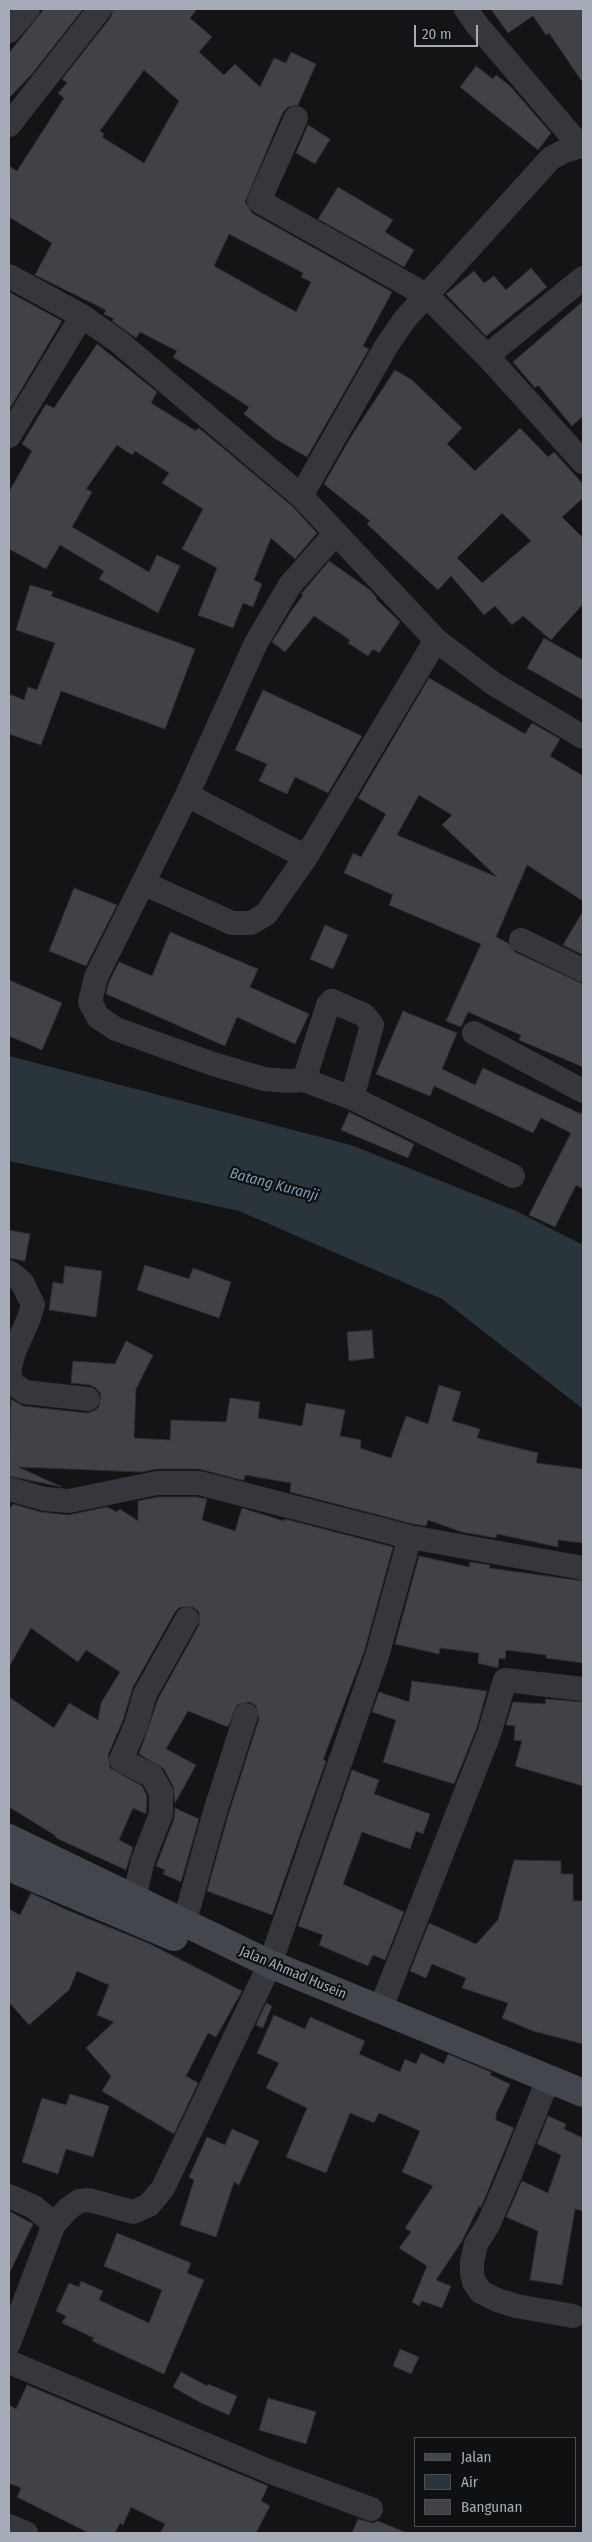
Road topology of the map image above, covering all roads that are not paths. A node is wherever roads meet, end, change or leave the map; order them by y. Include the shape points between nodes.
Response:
1 (28, 9) edge
2 (100, 9) edge
3 (466, 9) edge
4 (9, 31) edge
5 (296, 118) dead end
6 (9, 125) edge
7 (581, 147) edge
8 (9, 276) edge
9 (583, 278) edge
10 (426, 295) junction
11 (82, 316) junction
12 (487, 356) junction
13 (9, 436) edge
14 (578, 447) edge
15 (301, 496) junction
16 (335, 534) junction
17 (436, 640) junction
18 (583, 737) edge
19 (187, 795) junction
20 (306, 857) junction
21 (143, 883) junction
22 (521, 940) dead end
23 (583, 970) edge
24 (474, 1034) dead end
25 (304, 1080) junction
26 (583, 1090) edge
27 (352, 1098) junction
28 (513, 1176) dead end
29 (9, 1272) edge
30 (88, 1399) dead end
31 (9, 1489) edge
32 (410, 1537) junction
33 (583, 1568) edge
34 (187, 1619) dead end
35 (583, 1689) edge
36 (246, 1715) dead end
37 (9, 1838) edge
38 (9, 1867) edge
39 (134, 1898) junction
40 (184, 1924) junction
41 (267, 1969) junction
42 (380, 2010) junction
43 (543, 2092) junction
44 (583, 2093) edge
45 (583, 2109) edge
46 (9, 2196) edge
47 (54, 2224) junction
48 (573, 2316) dead end
49 (9, 2343) edge
50 (9, 2362) edge
51 (371, 2509) dead end
52 (9, 2526) edge
53 (26, 2533) edge

1 - 4 street
2 - 6 street
3 - 7 street
5 - 10 street via 259,201
7 - 10 street via 551,158
8 - 11 street
9 - 12 street
10 - 12 street
10 - 15 street via 387,345
11 - 13 street
11 - 15 street via 119,342
12 - 14 street
15 - 16 street
16 - 17 street
16 - 19 street via 290,585 256,643
17 - 18 street via 494,684
17 - 20 street
19 - 20 street
19 - 21 street
20 - 21 street via 266,914 251,923 232,923
21 - 25 street via 96,977 90,1002 98,1017 116,1028 264,1079
22 - 23 street
24 - 26 street
25 - 27 street
25 - 27 street via 332,1001 364,1015 372,1025
27 - 28 street
29 - 30 street via 22,1282 33,1305 14,1352 9,1371 12,1383 25,1392
31 - 32 street via 45,1499 70,1501 157,1484 198,1483
32 - 33 street
32 - 41 street via 371,1674
34 - 39 street via 145,1694 121,1760 152,1776 161,1792 161,1814
35 - 42 street via 505,1680 489,1734
36 - 40 street
37 - 39 main road, Jalan Ahmad Husein
38 - 41 main road, Jalan Ahmad Husein
39 - 40 main road, Jalan Ahmad Husein
40 - 41 main road, Jalan Ahmad Husein
41 - 42 main road, Jalan Ahmad Husein
41 - 43 main road, Jalan Ahmad Husein
41 - 47 street via 164,2188 140,2211 127,2211 89,2200 79,2201
42 - 44 main road, Jalan Ahmad Husein
43 - 45 main road, Jalan Ahmad Husein
43 - 48 street via 488,2225 476,2244 472,2273 481,2292 497,2300
46 - 47 street via 34,2207
47 - 49 street
50 - 51 street via 272,2472
52 - 53 street

